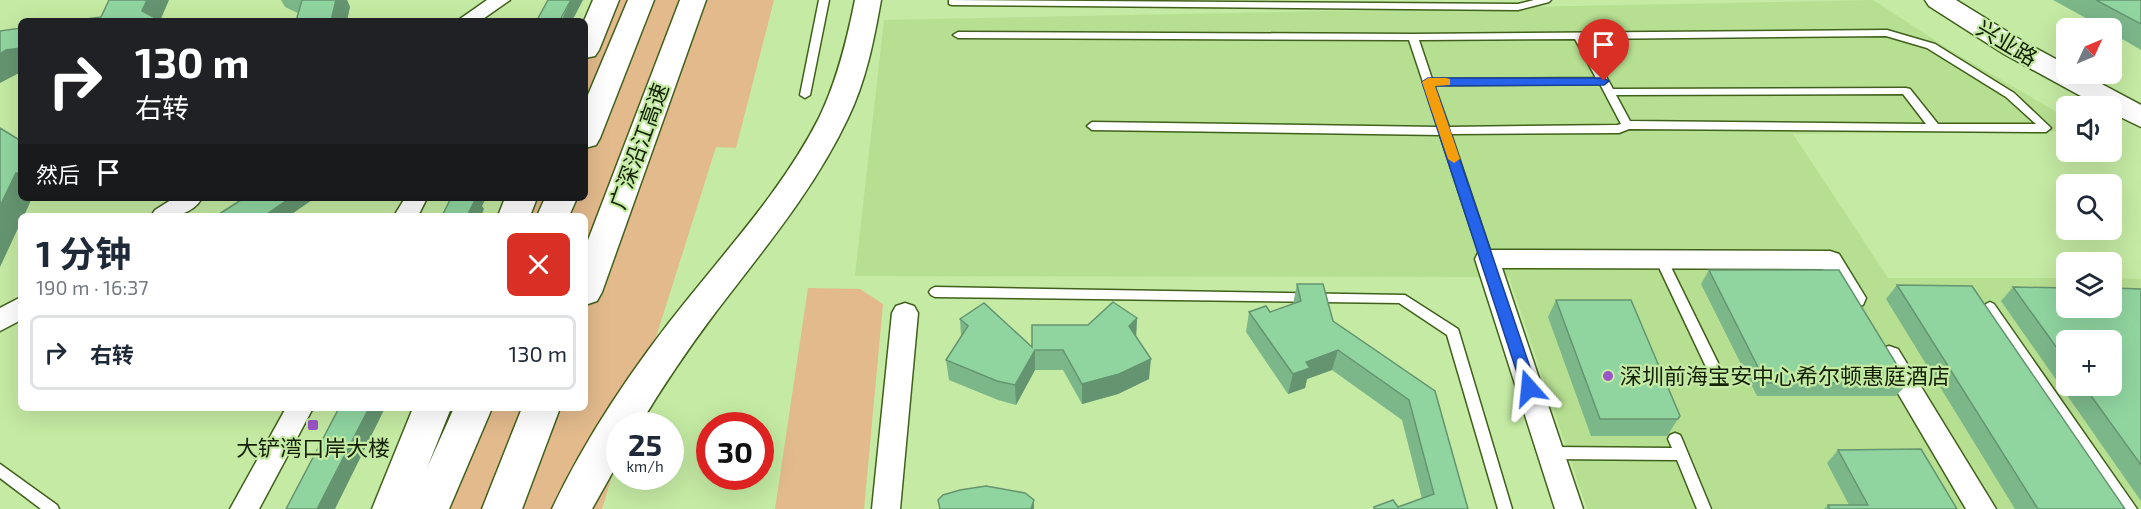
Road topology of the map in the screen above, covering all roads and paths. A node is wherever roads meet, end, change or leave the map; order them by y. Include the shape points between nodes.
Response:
1 (606, 0) edge
2 (641, 0) edge
3 (693, 0) edge
4 (824, 0) edge
5 (868, 0) edge
6 (1546, 0) edge
7 (1938, 0) edge
8 (1976, 0) edge
9 (952, 2) dead end
10 (1058, 2) edge
11 (1430, 3) edge
12 (489, 7) edge
13 (472, 18) edge
14 (958, 35) dead end
15 (1579, 36) junction
16 (1413, 38) junction
17 (588, 43) edge
18 (2056, 48) edge
19 (1428, 82) junction
20 (2122, 84) edge
21 (1606, 87) junction
22 (2141, 94) edge
23 (805, 95) dead end
24 (2141, 117) edge
25 (1627, 125) junction
26 (1092, 126) dead end
27 (1934, 126) junction
28 (588, 131) edge
29 (1444, 131) junction
30 (186, 201) edge
31 (168, 213) edge
32 (1487, 259) junction
33 (1661, 260) junction
34 (588, 284) edge
35 (935, 292) dead end
36 (1990, 307) edge
37 (18, 309) edge
38 (904, 313) dead end
39 (0, 321) edge
40 (1714, 369) dead end
41 (298, 411) edge
42 (431, 411) edge
43 (472, 411) edge
44 (540, 411) edge
45 (1675, 439) edge
46 (1550, 453) junction
47 (1681, 454) junction
48 (0, 470) edge
49 (52, 509) edge
50 (244, 509) edge
51 (392, 509) edge
52 (429, 509) edge
53 (502, 509) edge
54 (572, 509) edge
55 (886, 509) edge
56 (1505, 509) edge
57 (1569, 509) edge
58 (1704, 509) edge
59 (1982, 509) edge
60 (2130, 509) edge

1 - 17 main road
2 - 28 main road
3 - 34 main road, 广深沿江高速
4 - 23 lane
5 - 54 main road via 844,93 819,145 794,185 658,364
6 - 11 lane via 1518,6
7 - 24 main road, 兴业路 via 2014,48
8 - 18 main road, 兴业路
9 - 10 lane
10 - 11 lane
12 - 13 street
14 - 16 lane
15 - 16 lane
15 - 21 lane
15 - 27 lane via 1887,33 1931,46 2010,95 2046,128
16 - 19 lane
19 - 21 lane
19 - 29 lane
20 - 22 main road
21 - 25 lane
21 - 27 lane via 1906,91
25 - 27 lane
25 - 29 lane via 1619,129
26 - 29 lane
29 - 32 lane
30 - 31 street
32 - 33 street
32 - 46 street
33 - 40 lane
33 - 59 street via 1830,260
35 - 56 lane via 1401,298 1453,332
36 - 60 lane
37 - 39 street
38 - 55 street
41 - 50 street
42 - 51 main road
43 - 52 main road
44 - 53 main road
45 - 47 lane
46 - 47 lane
46 - 57 street
47 - 58 lane
48 - 49 lane

